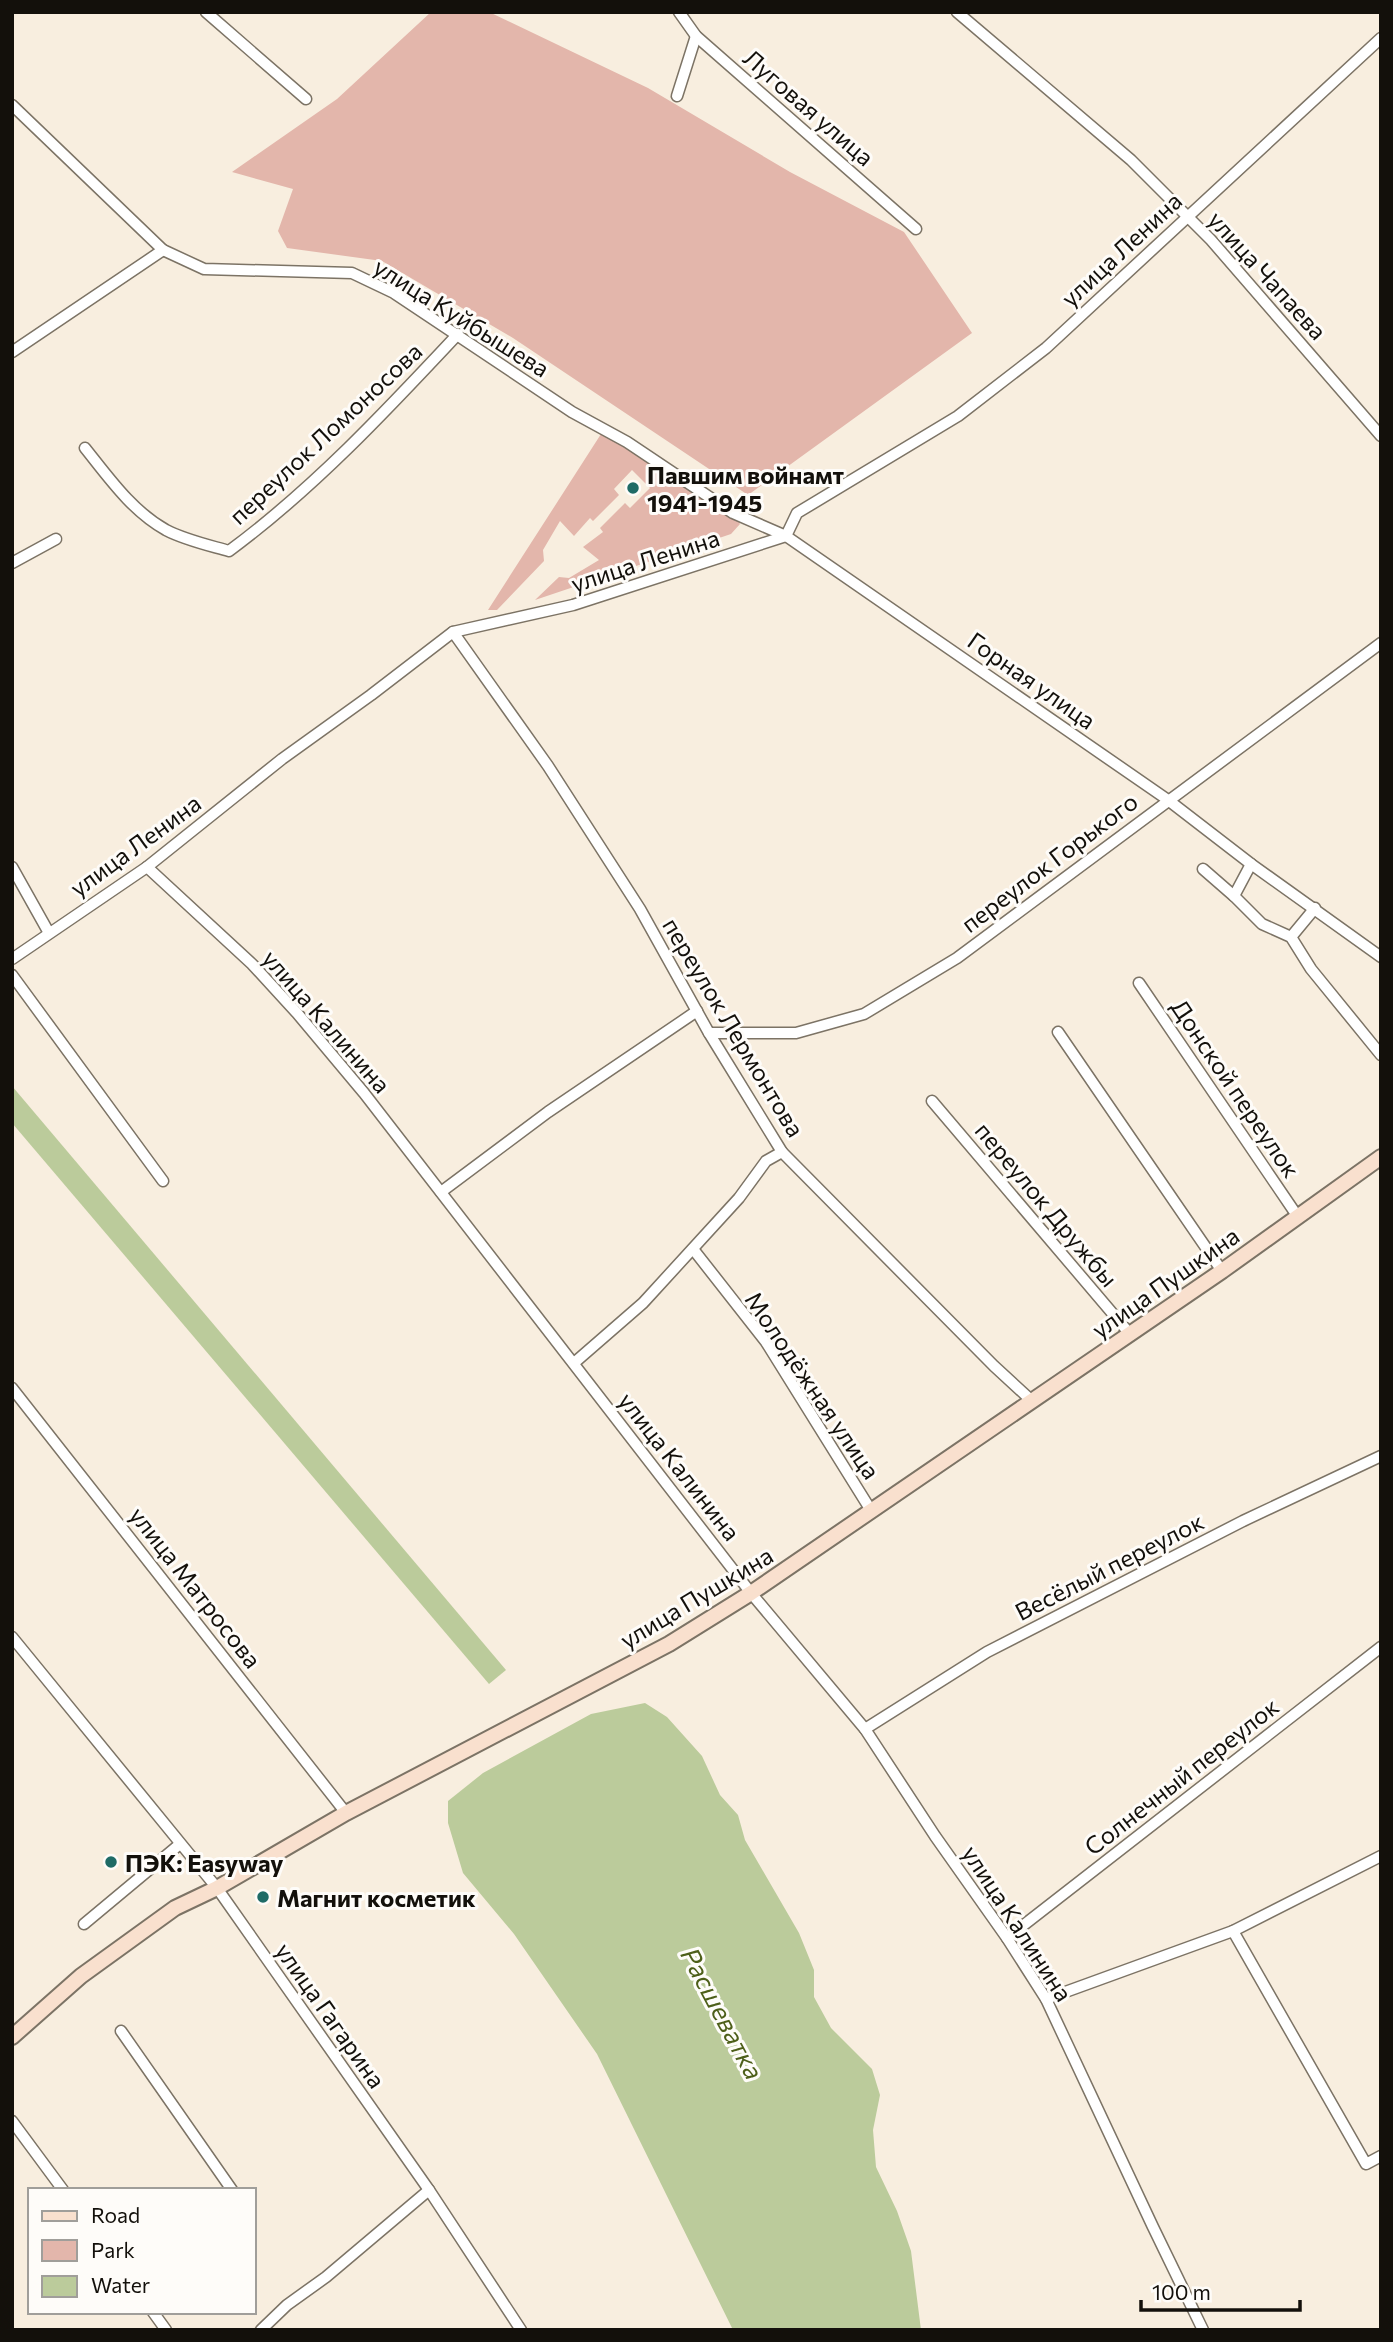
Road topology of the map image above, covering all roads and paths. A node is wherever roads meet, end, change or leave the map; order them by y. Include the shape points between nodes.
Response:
1 (205, 12) edge
2 (679, 12) edge
3 (957, 12) edge
4 (696, 36) junction
5 (1381, 38) edge
6 (677, 96) dead end
7 (306, 99) dead end
8 (12, 105) edge
9 (1187, 216) junction
10 (916, 229) dead end
11 (163, 250) junction
12 (458, 334) junction
13 (12, 352) edge
14 (1381, 436) edge
15 (85, 448) dead end
16 (786, 537) junction
17 (56, 539) dead end
18 (12, 563) edge
19 (453, 632) junction
20 (1381, 643) edge
21 (1168, 800) junction
22 (1251, 864) junction
23 (12, 867) edge
24 (147, 867) junction
25 (1203, 869) dead end
26 (1234, 896) junction
27 (1315, 908) junction
28 (48, 933) junction
29 (1291, 937) junction
30 (1381, 957) edge
31 (12, 958) edge
32 (12, 975) edge
33 (1139, 983) dead end
34 (697, 1012) junction
35 (1058, 1032) dead end
36 (709, 1033) junction
37 (1381, 1055) edge
38 (932, 1101) dead end
39 (782, 1152) junction
40 (1381, 1157) edge
41 (163, 1181) dead end
42 (441, 1192) junction
43 (1298, 1217) junction
44 (693, 1249) junction
45 (1222, 1271) junction
46 (1130, 1334) junction
47 (574, 1363) junction
48 (12, 1388) edge
49 (1032, 1401) junction
50 (1381, 1456) edge
51 (872, 1512) junction
52 (751, 1593) junction
53 (12, 1637) edge
54 (1381, 1647) edge
55 (865, 1729) junction
56 (346, 1813) junction
57 (180, 1844) junction
58 (1381, 1856) edge
59 (217, 1888) junction
60 (83, 1924) dead end
61 (1233, 1931) junction
62 (1007, 1938) junction
63 (1046, 1999) junction
64 (121, 2031) dead end
65 (12, 2037) edge
66 (12, 2121) edge
67 (1381, 2156) edge
68 (62, 2188) edge
69 (231, 2188) edge
70 (429, 2190) junction
71 (154, 2314) edge
72 (166, 2330) edge
73 (261, 2330) edge
74 (521, 2330) edge
75 (1203, 2330) edge

1 - 7 street
2 - 4 street, Луговая улица
3 - 9 street, улица Чапаева via 1131,160
4 - 6 street
4 - 10 street, Луговая улица
5 - 9 street, улица Ленина
8 - 11 street, улица Куйбышева
9 - 14 street, улица Чапаева
9 - 16 street, улица Ленина via 1046,348 958,416 797,513
11 - 12 street, улица Куйбышева via 204,269 352,273 394,293
11 - 13 street
12 - 15 street, переулок Ломоносова via 288,503 229,551 168,531 149,519
12 - 16 street, улица Куйбышева via 733,513
16 - 19 street, улица Ленина via 573,606
16 - 21 street, Горная улица
17 - 18 street
19 - 24 street, улица Ленина
19 - 34 street, переулок Лермонтова via 626,887
20 - 21 street, переулок Горького
21 - 22 street, Горная улица
21 - 36 street, переулок Горького via 957,958 864,1014 796,1033
22 - 26 street
22 - 27 street, Горная улица
23 - 28 street
24 - 28 street, улица Ленина
24 - 42 street, улица Калинина via 297,1013
25 - 26 street
26 - 29 street via 1262,924
27 - 29 street
27 - 30 street, Горная улица
28 - 31 street, улица Ленина
29 - 37 street via 1311,969
32 - 41 street
33 - 43 street, Донской переулок
34 - 36 street, переулок Лермонтова
34 - 42 street via 548,1112
35 - 45 street
36 - 39 street, переулок Лермонтова
38 - 46 street, переулок Дружбы
39 - 44 street via 765,1161
39 - 49 street, переулок Лермонтова
40 - 43 main road, улица Пушкина
42 - 47 street, улица Калинина
43 - 45 main road, улица Пушкина
44 - 47 street via 643,1303
44 - 51 street, Молодёжная улица via 766,1342
45 - 46 main road, улица Пушкина
46 - 49 main road, улица Пушкина
47 - 52 street, улица Калинина
48 - 56 street, улица Матросова
49 - 51 main road, улица Пушкина
50 - 55 street, Весёлый переулок via 1242,1521 987,1652
51 - 52 main road, улица Пушкина
52 - 55 street, улица Калинина
52 - 56 main road, улица Пушкина via 669,1644
53 - 57 street, улица Гагарина
54 - 62 street, Солнечный переулок
55 - 62 street, улица Калинина
56 - 59 main road, улица Пушкина
57 - 59 street, улица Гагарина
57 - 60 street
58 - 61 street
59 - 65 main road, улица Пушкина via 175,1908 144,1930 81,1976
59 - 70 street, улица Гагарина
61 - 63 street
61 - 67 street via 1366,2164
62 - 63 street, улица Калинина
63 - 75 street, улица Калинина
64 - 69 street
66 - 68 street
70 - 73 street
70 - 74 street, улица Гагарина
71 - 72 street

